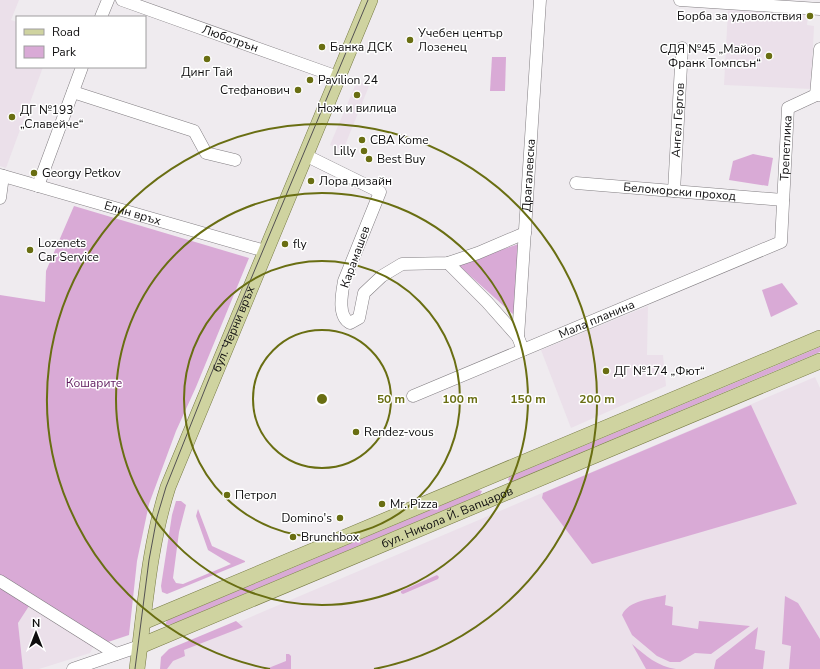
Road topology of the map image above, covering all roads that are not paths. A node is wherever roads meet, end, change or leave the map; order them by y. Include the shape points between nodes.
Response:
1 (108, 0) edge
2 (122, 0) edge
3 (370, 0) edge
4 (540, 0) edge
5 (680, 0) edge
6 (820, 9) edge
7 (101, 16) edge
8 (682, 48) dead end
9 (820, 49) edge
10 (82, 68) edge
11 (338, 77) junction
12 (73, 92) junction
13 (818, 95) edge
14 (305, 155) junction
15 (235, 160) dead end
16 (2, 176) edge
17 (576, 183) dead end
18 (38, 186) junction
19 (674, 191) junction
20 (0, 198) edge
21 (783, 200) junction
22 (525, 233) junction
23 (781, 242) joint
24 (265, 251) junction
25 (448, 263) junction
26 (518, 337) junction
27 (820, 338) edge
28 (523, 350) junction
29 (820, 361) edge
30 (413, 396) dead end
31 (492, 476) junction
32 (500, 496) junction
33 (0, 581) edge
34 (143, 622) junction
35 (140, 646) junction
36 (116, 654) junction
37 (73, 669) edge
38 (137, 669) edge

1 - 7 street
2 - 11 street, Люботрън
3 - 11 main road, бул. Черни връх
4 - 22 street, Драгалевска
5 - 6 street
8 - 19 street, Ангел Гергов
9 - 13 street, Трепетлика
10 - 12 street
11 - 14 main road, бул. Черни връх
12 - 15 street via 194,131 206,153
12 - 18 street
13 - 21 street, Трепетлика via 788,108
14 - 24 main road, бул. Черни връх
14 - 25 street, Карамашев via 380,192 344,281 341,296 345,320 350,323 359,318 364,293 382,276 402,264
16 - 18 street, Елин връх
16 - 20 street
17 - 19 street, Беломорски проход
18 - 24 street, Елин връх
19 - 21 street, Беломорски проход
21 - 23 street, Трепетлика
22 - 25 street, Карамашев
22 - 26 street, Драгалевска
23 - 28 street, Мала планина
24 - 34 main road, бул. Черни връх via 168,487 159,517
25 - 26 street
26 - 28 street, Драгалевска
27 - 31 main road, бул. Никола Й. Вапцаров
28 - 30 street, Мала планина
29 - 32 main road, бул. Никола Й. Вапцаров
31 - 32 main road
31 - 34 main road, бул. Никола Й. Вапцаров
32 - 35 main road, бул. Никола Й. Вапцаров
33 - 36 street
34 - 35 main road, бул. Черни връх
35 - 36 street, бул. Никола Й. Вапцаров
35 - 38 main road, бул. Черни връх
36 - 37 street, бул. Никола Й. Вапцаров

